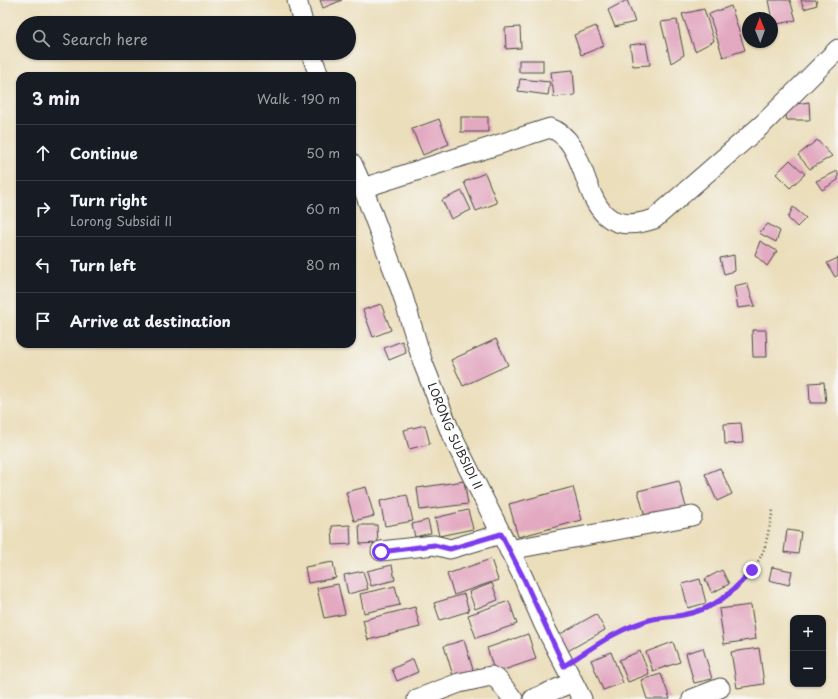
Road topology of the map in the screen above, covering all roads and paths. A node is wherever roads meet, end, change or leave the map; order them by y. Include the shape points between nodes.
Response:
1 (298, 0) edge
2 (301, 16) edge
3 (838, 49) edge
4 (313, 60) edge
5 (318, 72) edge
6 (356, 173) edge
7 (363, 188) junction
8 (773, 510) dead end
9 (692, 516) dead end
10 (505, 542) junction
11 (381, 552) dead end
12 (569, 674) junction
13 (720, 688) dead end
14 (417, 699) edge
15 (514, 699) edge
16 (533, 699) edge
17 (582, 699) edge
18 (692, 699) edge

1 - 2 street
3 - 7 street via 764,123 654,219 642,223 616,222 606,216 597,204 568,140 559,131 550,128
4 - 5 street
6 - 7 street, LORONG SUBSIDI II
7 - 10 street, LORONG SUBSIDI II via 402,293 423,363 452,436
8 - 12 path via 764,549 752,570 733,592 707,608 684,615 653,619 625,629
9 - 10 street
10 - 11 street via 450,549 434,545
10 - 12 street, LORONG SUBSIDI II
12 - 16 street
12 - 17 street, LORONG SUBSIDI II
13 - 18 street
14 - 15 street via 459,683 491,676 498,680

